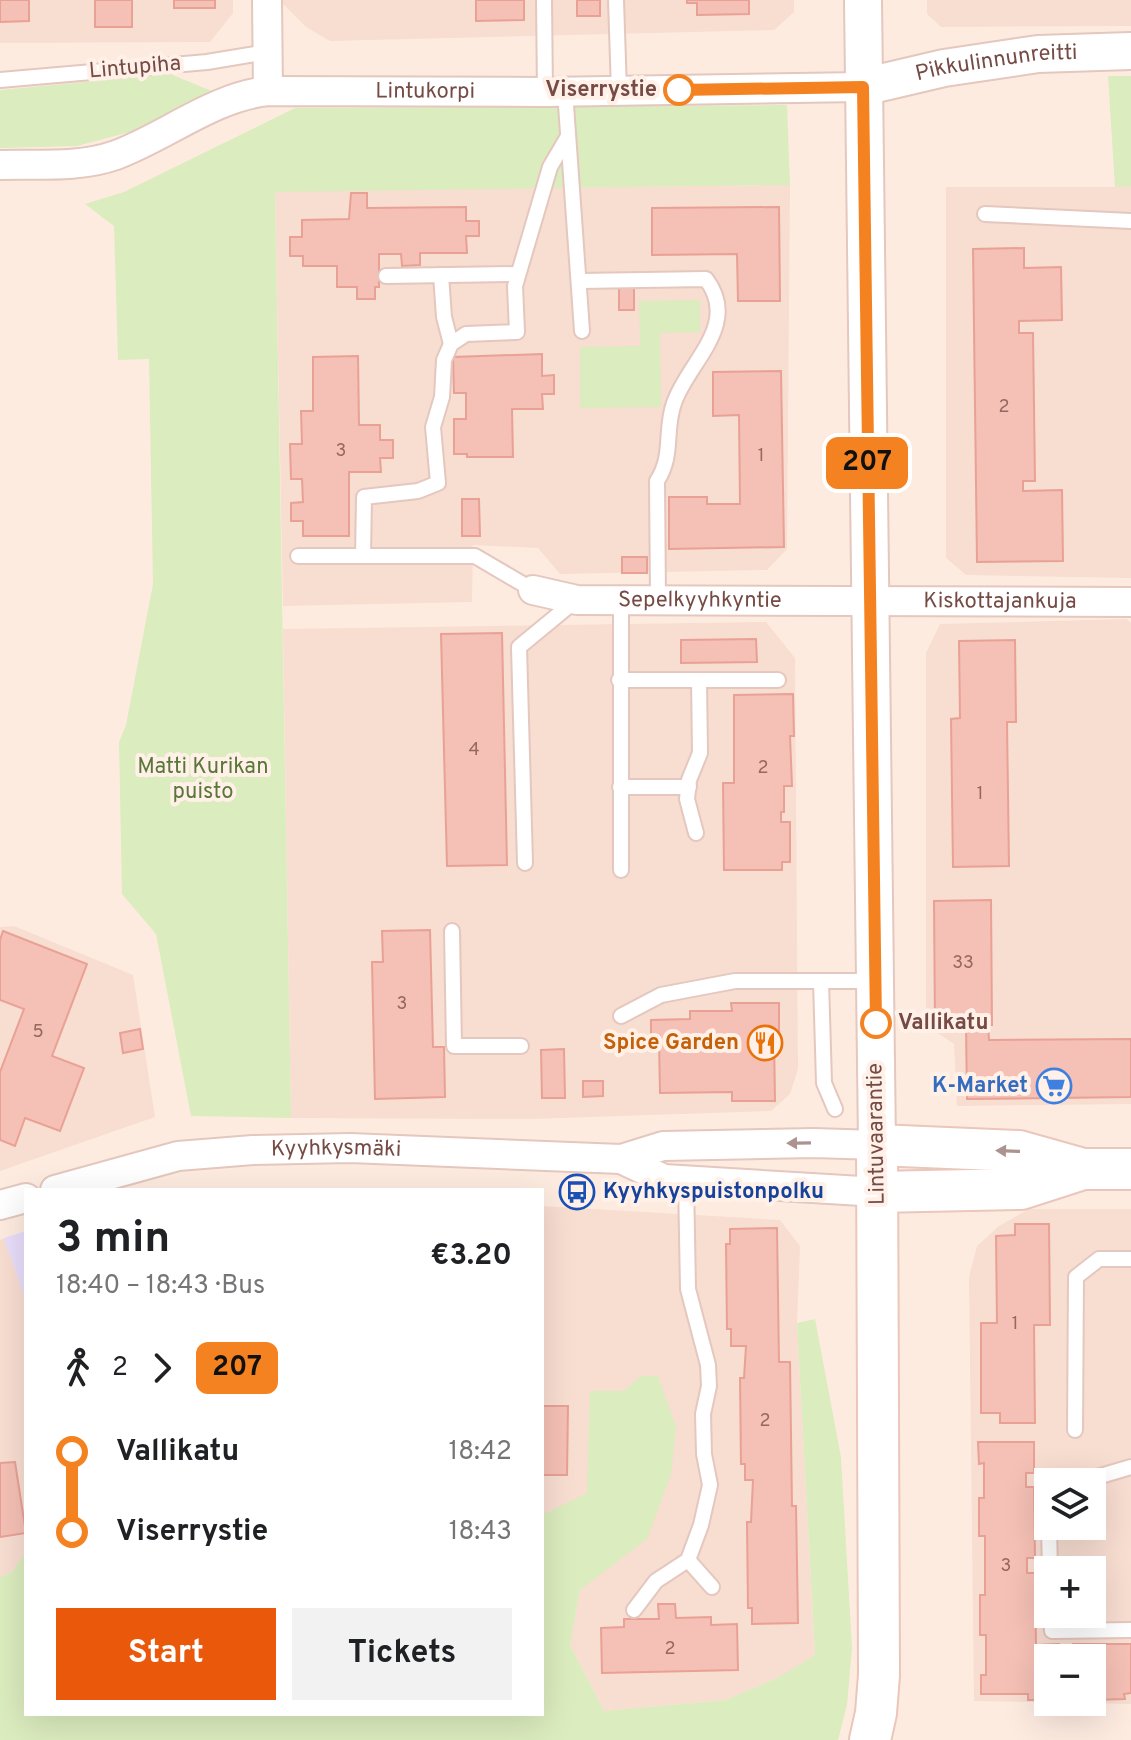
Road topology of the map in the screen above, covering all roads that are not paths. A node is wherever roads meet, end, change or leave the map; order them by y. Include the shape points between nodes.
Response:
1 (267, 0) edge
2 (544, 0) edge
3 (616, 0) edge
4 (863, 0) edge
5 (1131, 51) edge
6 (268, 52) junction
7 (0, 80) edge
8 (863, 87) junction
9 (268, 91) junction
10 (619, 91) junction
11 (555, 92) junction
12 (567, 138) junction
13 (0, 165) edge
14 (985, 214) dead end
15 (1131, 221) edge
16 (518, 274) junction
17 (441, 275) junction
18 (386, 276) dead end
19 (580, 281) junction
20 (582, 331) dead end
21 (451, 344) junction
22 (298, 556) dead end
23 (363, 556) junction
24 (533, 590) joint
25 (577, 600) junction
26 (621, 600) junction
27 (658, 600) junction
28 (869, 601) junction
29 (1131, 602) edge
30 (619, 680) junction
31 (699, 680) junction
32 (778, 680) dead end
33 (620, 787) junction
34 (689, 787) junction
35 (696, 833) dead end
36 (525, 863) dead end
37 (621, 870) dead end
38 (452, 931) dead end
39 (821, 981) junction
40 (875, 981) junction
41 (621, 1016) dead end
42 (521, 1046) dead end
43 (835, 1109) dead end
44 (877, 1145) junction
45 (621, 1159) junction
46 (1083, 1169) junction
47 (1131, 1169) edge
48 (686, 1180) junction
49 (62, 1188) edge
50 (878, 1192) junction
51 (24, 1199) edge
52 (0, 1205) edge
53 (1131, 1259) edge
54 (1075, 1430) dead end
55 (1131, 1467) edge
56 (1106, 1474) edge
57 (688, 1560) junction
58 (712, 1587) dead end
59 (634, 1610) dead end
60 (1052, 1628) edge
61 (1131, 1630) edge
62 (870, 1740) edge

1 - 6 street
2 - 11 lane
3 - 10 lane
4 - 8 street, Lintuvaarantie
5 - 8 street, Pikkulinnunreitti via 1038,54
6 - 7 lane, Lintupiha
6 - 9 street
8 - 10 street, Lintukorpi
8 - 28 street, Lintuvaarantie
9 - 11 street, Lintukorpi
9 - 13 street, Lintukorpi via 225,102 135,147 92,162
10 - 11 street, Lintukorpi
11 - 12 lane
12 - 16 lane via 550,167
12 - 19 lane
14 - 15 lane
16 - 17 lane
16 - 21 lane via 517,332 466,334
17 - 18 lane
17 - 21 lane
19 - 20 lane
19 - 27 lane via 706,279 716,292 716,331 674,401 667,466 657,481
21 - 23 lane via 433,427 438,483 418,491 364,497
22 - 23 lane
23 - 24 lane via 475,556
24 - 25 street, Sepelkyyhkyntie
25 - 26 street, Sepelkyyhkyntie
25 - 36 lane via 519,647
26 - 27 street, Sepelkyyhkyntie
26 - 30 lane
27 - 28 street, Sepelkyyhkyntie
28 - 29 street, Kiskottajankuja
28 - 40 street, Lintuvaarantie
30 - 31 lane
30 - 33 lane
31 - 32 lane
31 - 34 lane via 700,753
33 - 34 lane
33 - 37 lane
34 - 35 lane
38 - 42 lane via 454,1046
39 - 40 lane
39 - 41 lane via 735,981 661,995
39 - 43 lane via 824,1083
40 - 44 street, Lintuvaarantie
44 -> 45 street, Kyyhkysmäki via 663,1146
46 -> 44 main road via 1019,1151
44 - 50 main road, Lintuvaarantie
45 - 48 street, Kyyhkysmäki via 664,1179
45 - 49 street, Kyyhkysmäki via 350,1148 241,1151 178,1156
46 - 47 main road
46 - 50 main road via 1021,1189
48 - 50 street, Kyyhkysmäki
48 - 57 lane via 688,1289 708,1365 703,1414 710,1485
50 - 62 main road, Lintuvaarantie via 879,1675
51 - 52 street
53 - 54 lane via 1099,1259 1076,1277
55 - 56 lane
57 - 58 lane
57 - 59 lane via 656,1581
60 - 61 lane

